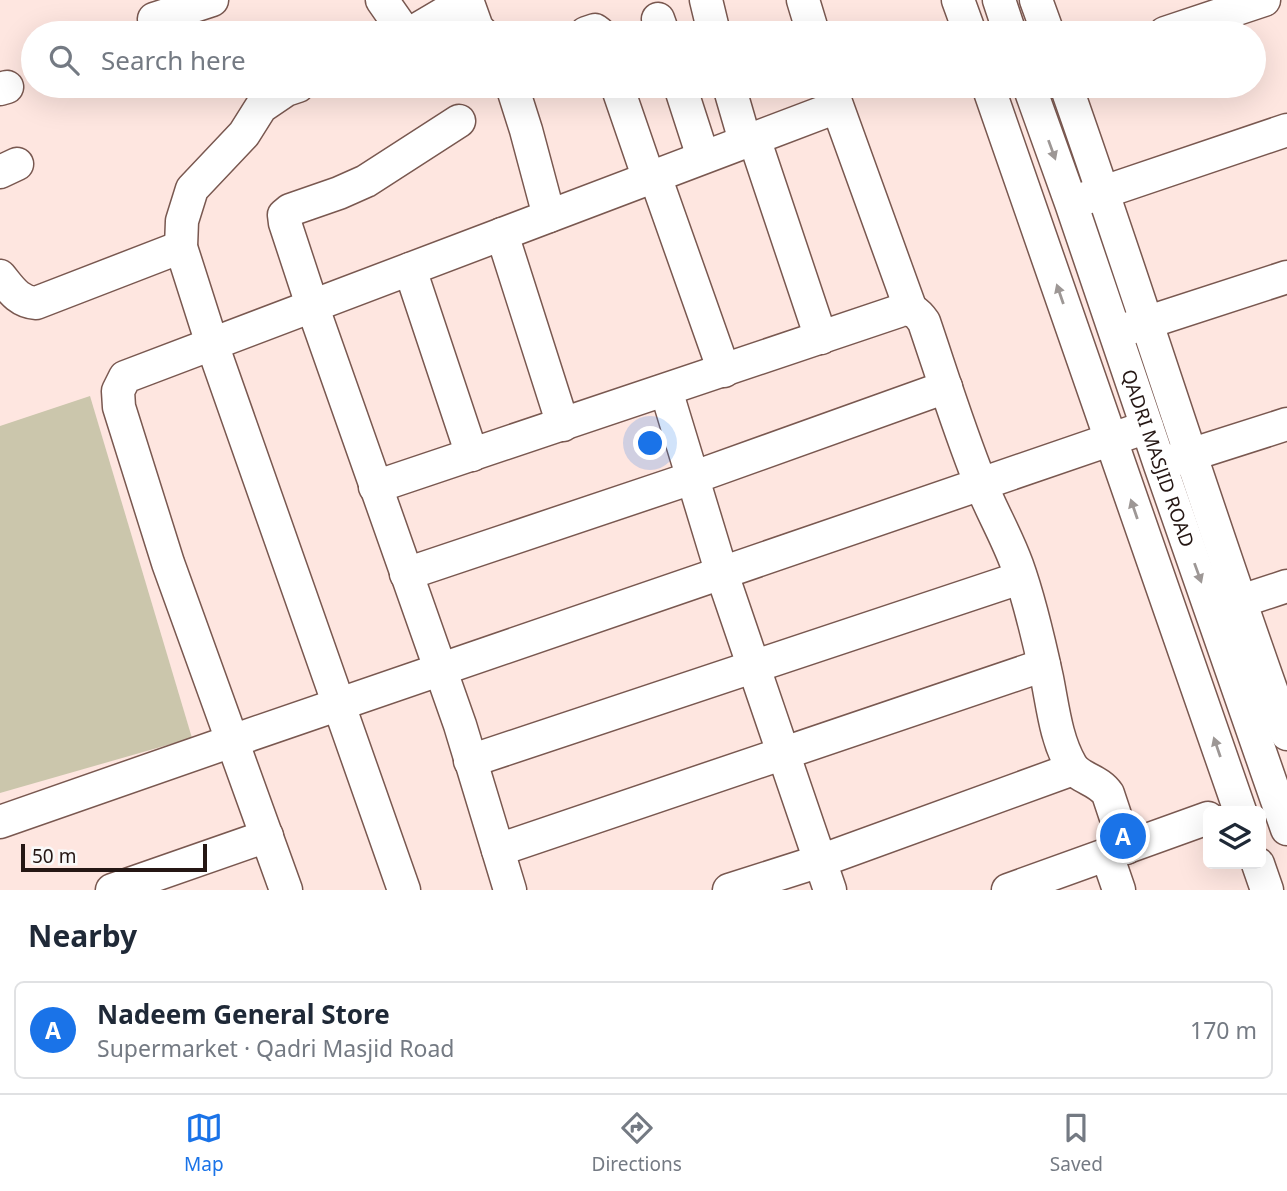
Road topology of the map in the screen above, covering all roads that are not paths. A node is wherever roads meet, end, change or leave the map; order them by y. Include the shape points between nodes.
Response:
1 (212, 0) edge
2 (382, 0) edge
3 (467, 0) edge
4 (706, 0) edge
5 (803, 0) edge
6 (958, 0) edge
7 (999, 0) edge
8 (1036, 0) edge
9 (1264, 0) edge
10 (154, 19) dead end
11 (397, 21) edge
12 (431, 21) edge
13 (474, 21) edge
14 (711, 21) edge
15 (809, 21) edge
16 (966, 21) edge
17 (1006, 21) edge
18 (1044, 21) edge
19 (1201, 21) edge
20 (274, 98) edge
21 (516, 98) edge
22 (622, 98) edge
23 (684, 98) edge
24 (733, 98) edge
25 (831, 98) edge
26 (833, 98) edge
27 (992, 98) edge
28 (1033, 98) edge
29 (1070, 98) edge
30 (459, 121) dead end
31 (1287, 130) edge
32 (748, 141) junction
33 (703, 158) junction
34 (652, 177) junction
35 (1103, 192) junction
36 (1071, 203) junction
37 (549, 216) junction
38 (502, 234) junction
39 (181, 247) junction
40 (410, 269) junction
41 (0, 276) edge
42 (1287, 277) edge
43 (312, 305) junction
44 (911, 310) junction
45 (1146, 323) junction
46 (1116, 332) junction
47 (821, 338) junction
48 (212, 344) junction
49 (724, 371) junction
50 (946, 387) junction
51 (666, 390) junction
52 (1287, 424) edge
53 (563, 425) junction
54 (1147, 427) junction
55 (1111, 440) junction
56 (472, 455) junction
57 (1191, 455) junction
58 (1160, 465) junction
59 (692, 478) junction
60 (980, 484) junction
61 (375, 487) junction
62 (407, 574) junction
63 (722, 574) junction
64 (1020, 578) junction
65 (1287, 586) edge
66 (1226, 606) junction
67 (1044, 665) junction
68 (754, 667) junction
69 (440, 671) junction
70 (340, 705) junction
71 (1286, 729) edge
72 (1254, 738) junction
73 (232, 741) junction
74 (783, 753) junction
75 (470, 761) junction
76 (1073, 769) junction
77 (1273, 794) junction
78 (1234, 806) edge
79 (1244, 806) edge
80 (1203, 820) edge
81 (0, 822) edge
82 (1287, 829) edge
83 (267, 836) junction
84 (498, 850) junction
85 (1116, 852) junction
86 (1260, 869) edge
87 (825, 876) edge
88 (112, 890) edge
89 (286, 890) edge
90 (404, 890) edge
91 (510, 890) edge
92 (729, 890) edge
93 (1008, 890) edge
94 (1119, 890) edge
95 (1267, 890) edge

1 - 10 street
2 - 11 street
3 - 12 street
3 - 13 street
4 - 14 street
5 - 15 street
6 - 16 street
7 - 17 street
8 - 18 street
9 - 19 street
20 - 39 street via 192,189 182,221
21 - 37 street
22 - 34 street
23 - 33 street
24 - 32 street
25 - 32 street
26 - 44 street
55 -> 27 street, QADRI MASJID ROAD
28 -> 36 street, QADRI MASJID ROAD
29 - 35 street
30 - 43 street via 366,181 284,215
31 - 35 street
32 - 33 street
32 - 47 street via 756,144
33 - 34 street
34 - 37 street
34 - 49 street
35 - 36 street
35 - 45 street
36 - 46 street, QADRI MASJID ROAD
37 - 38 street
38 - 40 street
38 - 53 street
39 - 41 street via 36,303 19,298
39 - 48 street
40 - 43 street
40 - 56 street
42 - 45 street
43 - 48 street
43 - 61 street
44 - 47 street
44 - 50 street via 923,321
45 - 46 street
45 - 57 street
46 - 54 street, QADRI MASJID ROAD
47 - 49 street
48 - 70 street
48 - 73 street via 125,377 118,391 119,407 168,563
49 - 51 street
50 - 59 street
50 - 60 street
51 - 53 street
51 - 59 street
52 - 57 street
53 - 56 street
54 - 55 street
54 - 58 street, QADRI MASJID ROAD
55 - 60 street
78 -> 55 street, QADRI MASJID ROAD
56 - 61 street
57 - 58 street
57 - 66 street
58 -> 66 street, QADRI MASJID ROAD
59 - 62 street
59 - 63 street
60 - 63 street
60 - 64 street
61 - 62 street
62 - 69 street
63 - 68 street
63 - 69 street
64 - 67 street
64 - 68 street
65 - 66 street
66 - 71 street
66 - 72 street, QADRI MASJID ROAD
67 - 74 street
67 - 76 street via 1061,745
68 - 74 street
68 - 75 street
69 - 70 street
69 - 75 street
70 - 73 street
70 - 90 street
71 - 72 street
72 - 77 street, QADRI MASJID ROAD
73 - 81 street
73 - 83 street
74 - 84 street
74 - 87 street
75 - 84 street
76 - 85 street via 1108,793
76 - 87 street
77 - 79 street
77 - 82 street, QADRI MASJID ROAD
80 - 85 street
83 - 88 street
83 - 89 street
84 - 91 street
85 - 93 street
85 - 94 street
86 - 95 street
87 - 92 street

